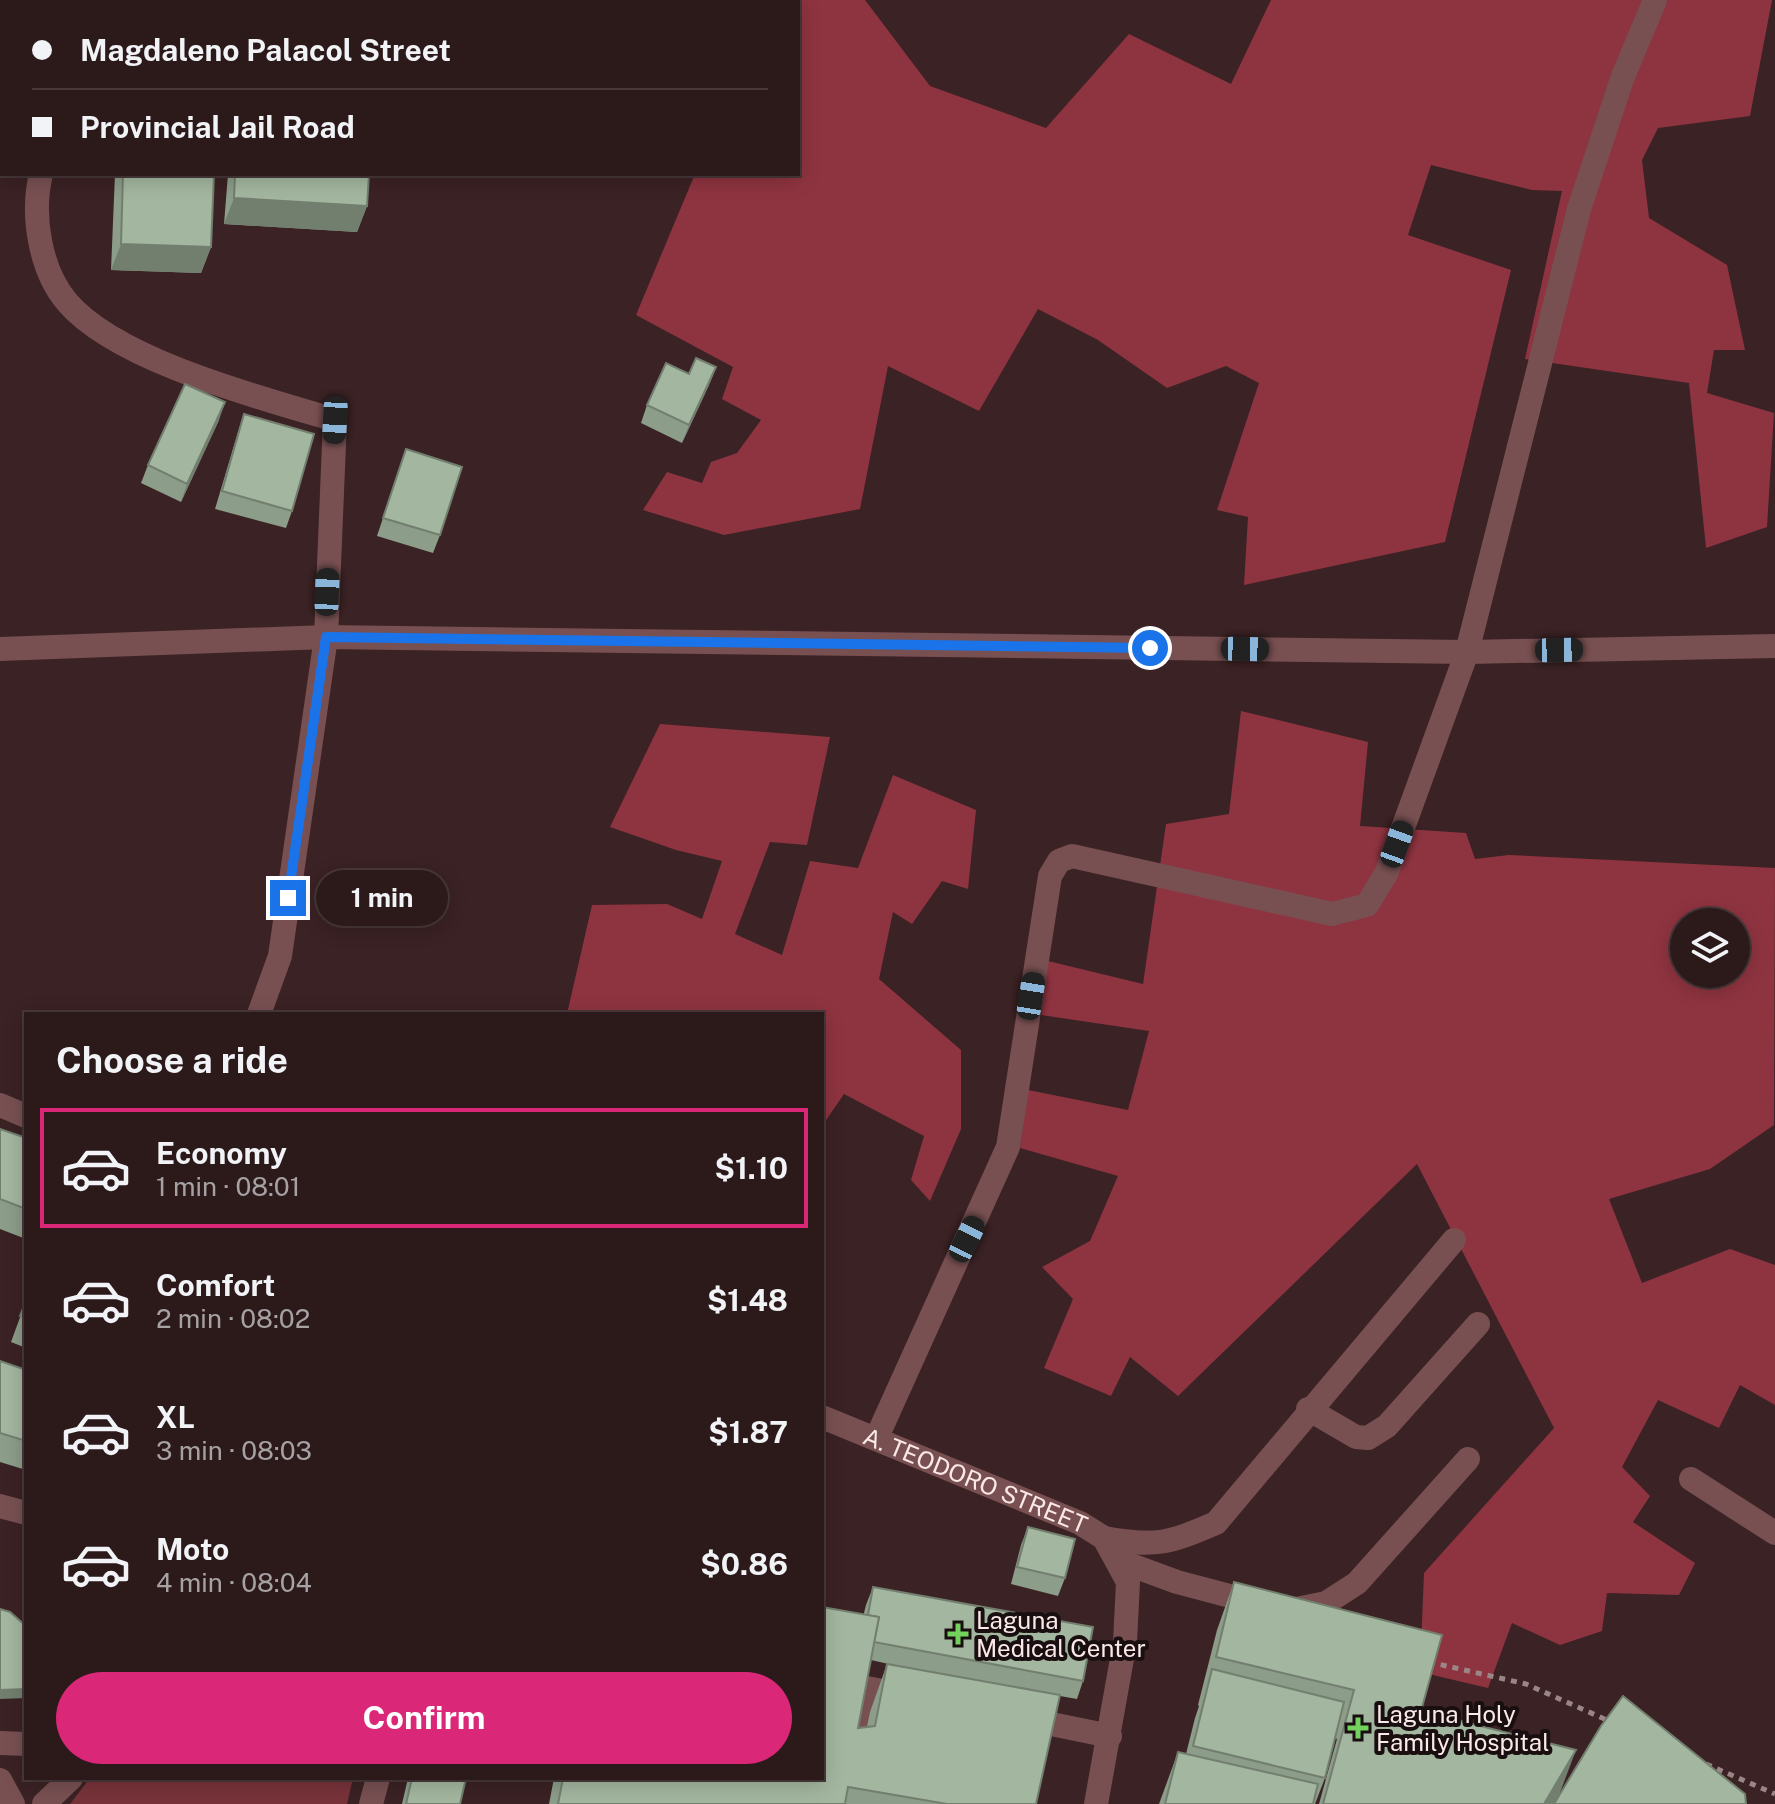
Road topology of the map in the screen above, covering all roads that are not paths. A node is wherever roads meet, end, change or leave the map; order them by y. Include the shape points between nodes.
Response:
1 (1655, 0) edge
2 (41, 176) edge
3 (326, 637) junction
4 (1775, 646) edge
5 (0, 649) edge
6 (1467, 652) junction
7 (260, 1012) edge
8 (0, 1105) edge
9 (24, 1115) edge
10 (1454, 1240) dead end
11 (1478, 1324) dead end
12 (1308, 1409) junction
13 (824, 1418) edge
14 (877, 1437) junction
15 (1468, 1459) dead end
16 (1691, 1479) dead end
17 (0, 1506) edge
18 (24, 1512) edge
19 (1775, 1533) edge
20 (1104, 1538) junction
21 (1120, 1561) junction
22 (928, 1700) edge
23 (1004, 1714) edge
24 (1110, 1736) junction
25 (0, 1743) edge
26 (24, 1744) edge
27 (852, 1775) edge
28 (0, 1780) edge
29 (69, 1780) edge
30 (377, 1780) edge
31 (13, 1804) edge
32 (44, 1804) edge
33 (371, 1804) edge
34 (1096, 1804) edge

1 - 6 street via 1622,79 1579,209
2 - 3 street via 42,259 67,302 107,335 212,383 335,420
3 - 5 street
3 - 6 street
3 - 7 street via 280,956
4 - 6 street
6 - 14 street via 1387,872 1367,905 1332,914 1072,856 1059,861 1050,876 1008,1147
8 - 9 street
10 - 12 street
11 - 12 street via 1387,1426 1368,1438 1356,1437
12 - 20 street via 1216,1523 1173,1541 1147,1545
13 - 14 street, A. TEODORO STREET
14 - 20 street, A. TEODORO STREET
15 - 21 street via 1357,1583 1326,1603 1287,1611
16 - 19 street
17 - 18 street
20 - 21 street, A. TEODORO STREET
21 - 24 street, A. TEODORO STREET via 1128,1582 1128,1605
22 - 27 street via 867,1688
23 - 24 street
24 - 34 street, A. TEODORO STREET
25 - 26 street
28 - 31 street
29 - 32 street
30 - 33 street

